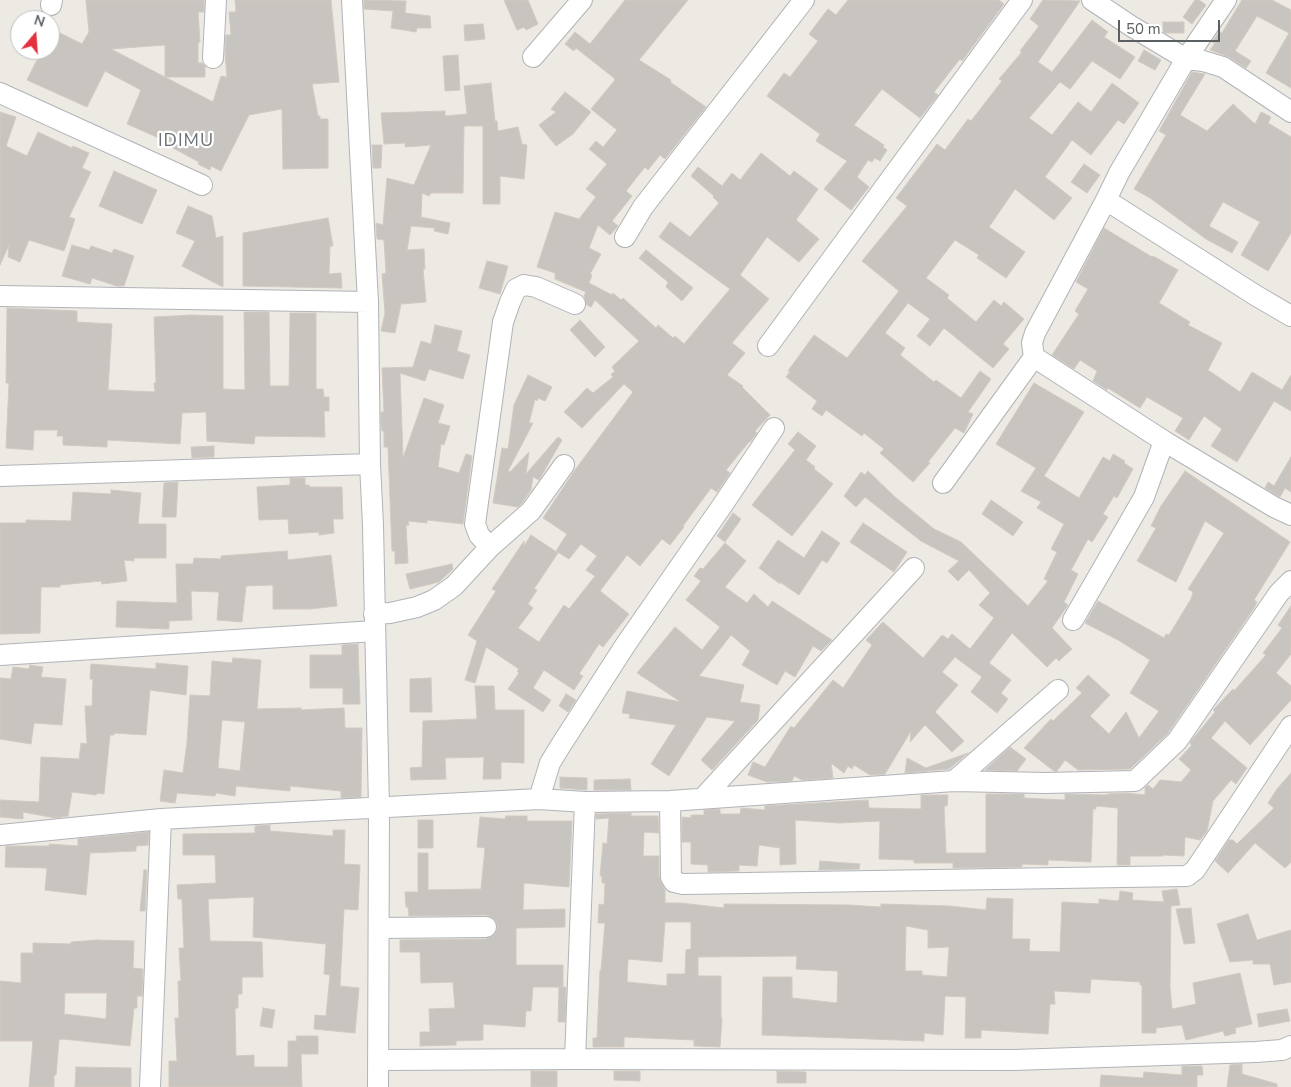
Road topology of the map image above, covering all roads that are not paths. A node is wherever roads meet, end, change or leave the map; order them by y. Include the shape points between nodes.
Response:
1 (216, 0) edge
2 (352, 0) edge
3 (582, 0) edge
4 (804, 0) edge
5 (1022, 0) edge
6 (1092, 0) edge
7 (1226, 0) edge
8 (533, 57) dead end
9 (213, 58) dead end
10 (1186, 59) junction
11 (0, 93) edge
12 (1291, 112) edge
13 (202, 185) dead end
14 (1106, 200) junction
15 (625, 237) dead end
16 (0, 296) edge
17 (368, 302) junction
18 (575, 304) dead end
19 (1291, 316) edge
20 (768, 346) dead end
21 (1034, 357) junction
22 (774, 428) dead end
23 (1164, 441) junction
24 (370, 464) junction
25 (564, 465) dead end
26 (0, 476) edge
27 (943, 483) dead end
28 (1291, 515) edge
29 (490, 547) junction
30 (914, 568) dead end
31 (1291, 581) edge
32 (1074, 620) dead end
33 (374, 622) junction
34 (0, 655) edge
35 (1058, 690) dead end
36 (1291, 726) edge
37 (954, 781) junction
38 (703, 798) junction
39 (539, 799) junction
40 (670, 801) junction
41 (585, 802) junction
42 (379, 808) junction
43 (161, 820) junction
44 (0, 834) edge
45 (486, 927) dead end
46 (380, 928) junction
47 (1291, 1046) edge
48 (575, 1058) junction
49 (378, 1060) junction
50 (150, 1087) edge
51 (378, 1087) edge

1 - 9 street
2 - 17 street
3 - 8 street
4 - 15 street via 643,207
5 - 20 street
6 - 10 street
7 - 10 street
10 - 12 street via 1224,67
10 - 14 street
11 - 13 street
14 - 19 street
14 - 21 street via 1035,333 1032,343
16 - 17 street
17 - 24 street
18 - 29 street via 524,285 516,289 505,315 475,524 479,535
21 - 23 street
21 - 27 street
22 - 39 street via 561,744 550,763
23 - 28 street via 1274,508
23 - 32 street via 1144,497
24 - 26 street
24 - 33 street
25 - 29 street via 531,511
29 - 33 street via 454,586 434,600
30 - 38 street
31 - 37 street via 1279,593 1177,741 1134,781
33 - 34 street
33 - 42 street
35 - 37 street
36 - 40 street via 1195,870 1187,876 684,884 674,882 671,877
37 - 38 street
38 - 40 street
39 - 41 street
39 - 42 street
40 - 41 street
41 - 48 street
42 - 43 street
42 - 46 street
43 - 44 street
43 - 50 street
45 - 46 street
46 - 49 street
47 - 48 street via 1256,1052 1014,1060
48 - 49 street
49 - 51 street

